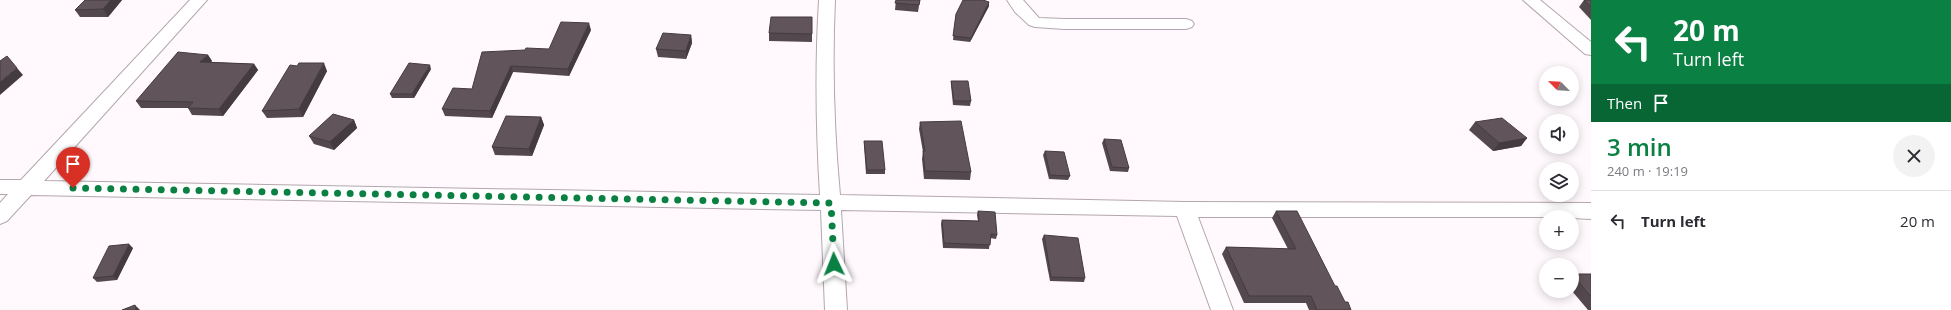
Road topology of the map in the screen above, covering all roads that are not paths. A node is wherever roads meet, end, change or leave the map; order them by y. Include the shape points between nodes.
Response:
1 (199, 0) edge
2 (826, 0) edge
3 (1015, 0) edge
4 (1531, 0) edge
5 (1186, 24) dead end
6 (1591, 50) edge
7 (0, 187) edge
8 (25, 188) junction
9 (831, 203) junction
10 (1185, 209) junction
11 (1591, 211) edge
12 (0, 216) edge
13 (836, 310) edge
14 (1222, 310) edge

1 - 8 street
2 - 9 street via 826,143
3 - 5 street via 1020,9 1035,22
4 - 6 street
7 - 8 street
8 - 9 street
8 - 12 street
9 - 10 street
9 - 13 street
10 - 11 street
10 - 14 street

